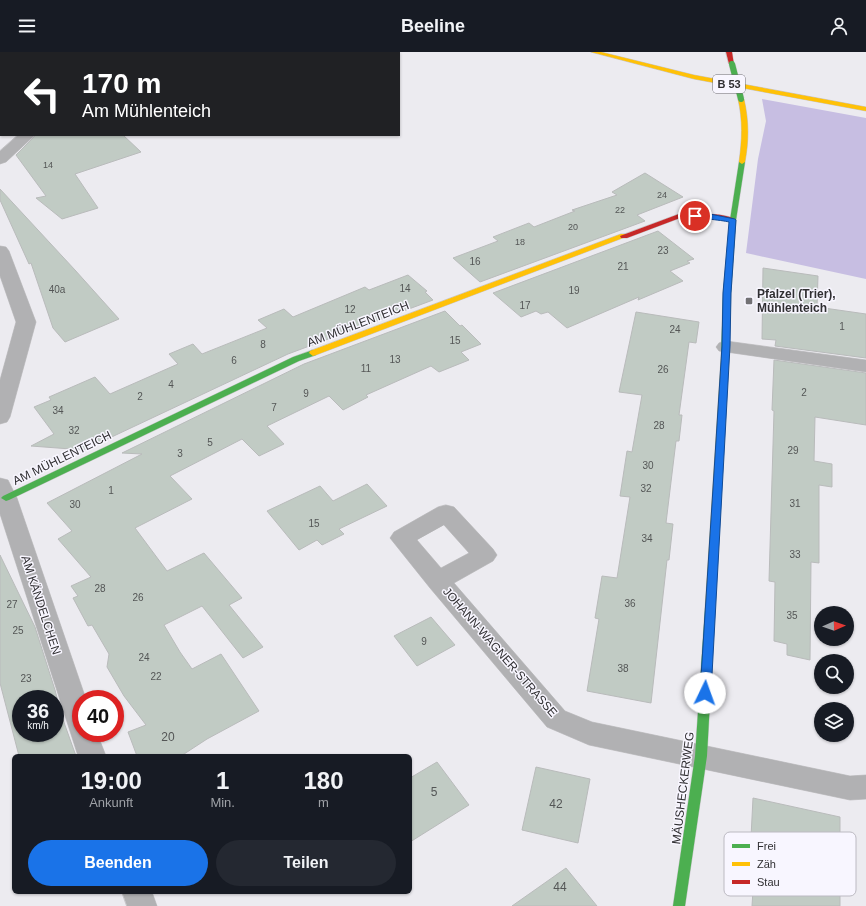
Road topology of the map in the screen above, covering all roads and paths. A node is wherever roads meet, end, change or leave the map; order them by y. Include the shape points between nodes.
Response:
1 (594, 52) edge
2 (730, 52) edge
3 (866, 109) edge
4 (26, 136) edge
5 (0, 159) edge
6 (733, 220) junction
7 (0, 251) edge
8 (726, 346) junction
9 (866, 366) edge
10 (0, 418) edge
11 (3, 492) edge
12 (438, 582) dead end
13 (72, 697) edge
14 (87, 742) edge
15 (91, 754) edge
16 (701, 756) junction
17 (866, 787) edge
18 (138, 894) edge
19 (142, 906) edge
20 (679, 906) edge

1 - 3 street, B 53 via 708,80
2 - 6 street, MÄUSHECKERWEG, bridge via 746,118 747,133
4 - 5 street
6 - 8 street, MÄUSHECKERWEG
6 - 11 street, AM MÜHLENTEICH via 710,216 679,216 296,359
7 - 10 street via 26,322
8 - 9 street
8 - 16 street, MÄUSHECKERWEG
11 - 13 street, AM KÄNDELCHEN
12 - 16 street, JOHANN-WAGNER-STRASSE via 556,719 589,733
14 - 15 street
16 - 17 street, JOHANN-WAGNER-STRASSE via 850,788
16 - 20 street, MÄUSHECKERWEG
18 - 19 street

